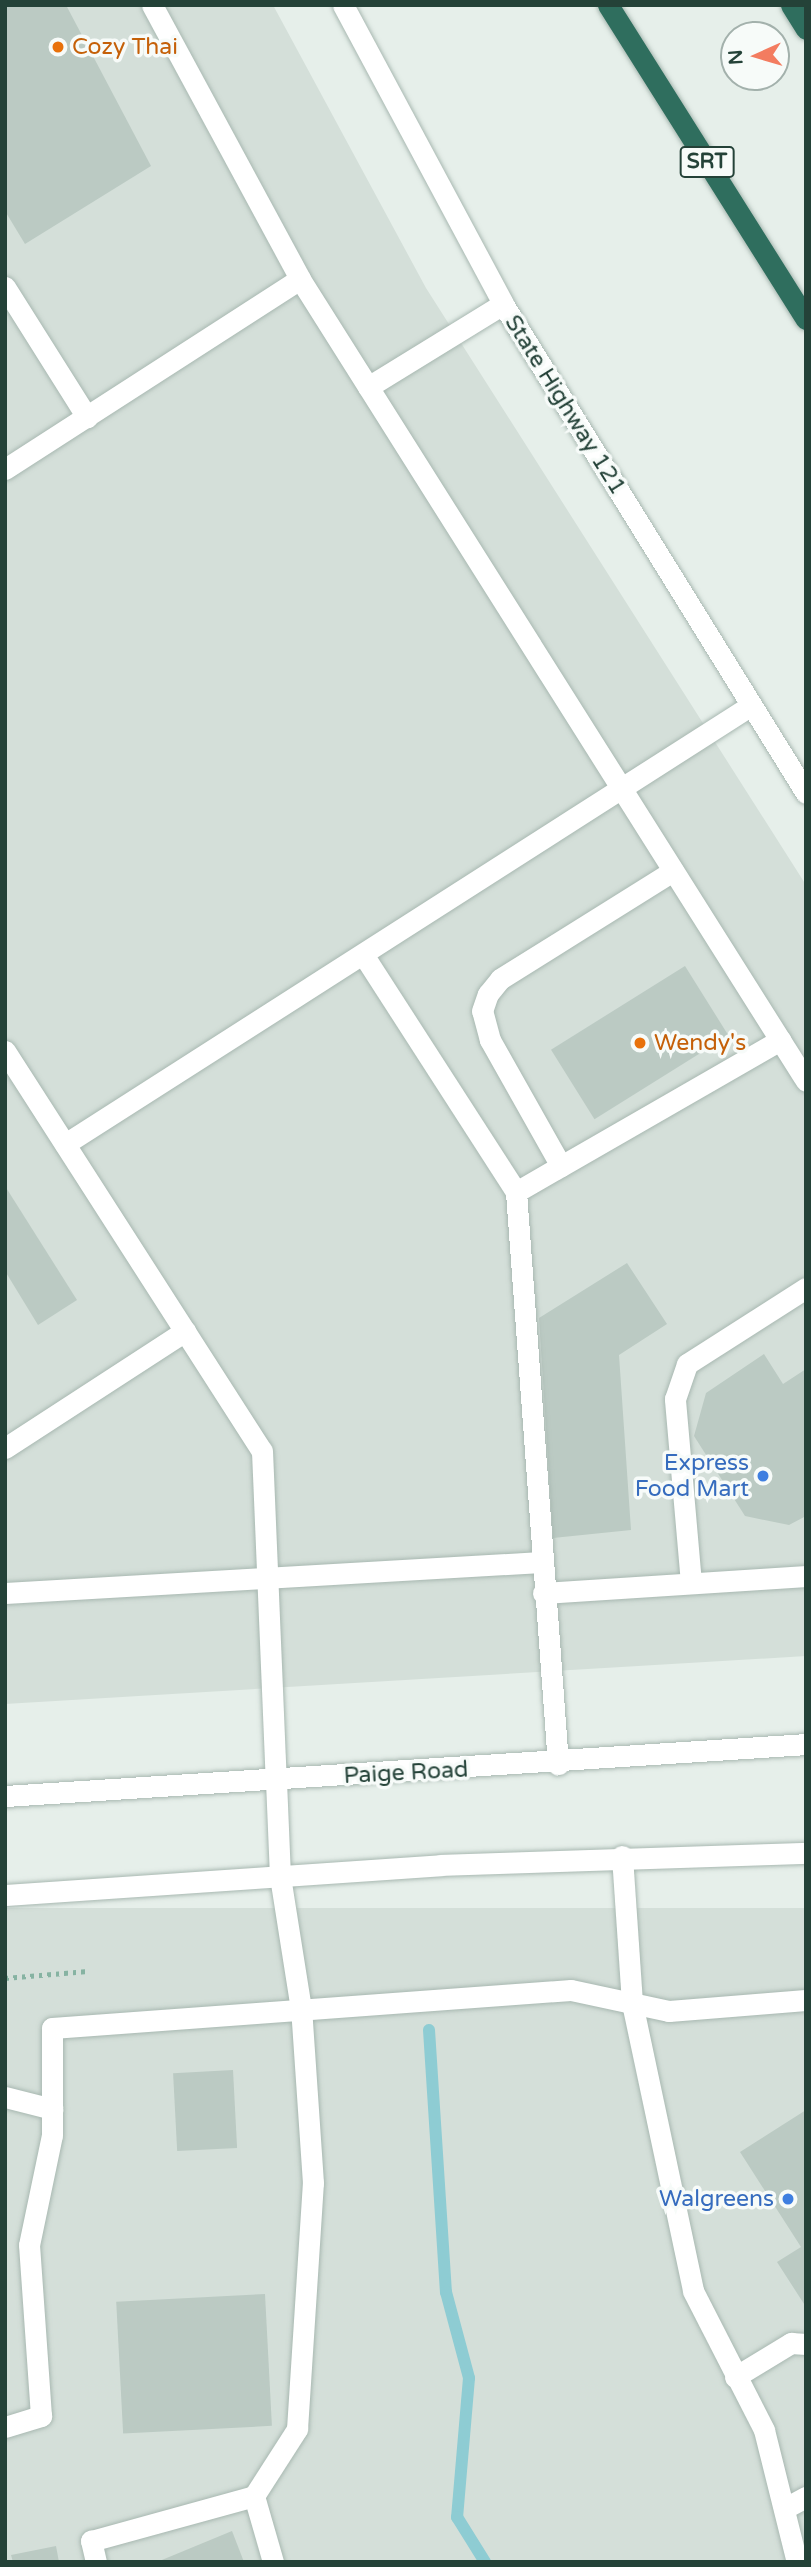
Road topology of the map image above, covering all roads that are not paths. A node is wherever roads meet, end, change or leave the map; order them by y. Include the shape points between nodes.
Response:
1 (152, 5) edge
2 (342, 5) edge
3 (608, 5) edge
4 (791, 5) edge
5 (806, 29) edge
6 (300, 279) junction
7 (5, 287) edge
8 (503, 304) junction
9 (806, 318) edge
10 (368, 387) junction
11 (86, 417) junction
12 (5, 469) edge
13 (750, 706) junction
14 (620, 786) junction
15 (806, 793) edge
16 (673, 872) junction
17 (364, 956) junction
18 (780, 1040) junction
19 (5, 1051) edge
20 (806, 1081) edge
21 (65, 1144) junction
22 (561, 1166) junction
23 (516, 1192) junction
24 (806, 1288) edge
25 (185, 1331) junction
26 (5, 1448) edge
27 (541, 1562) junction
28 (806, 1576) edge
29 (266, 1580) junction
30 (691, 1583) junction
31 (543, 1592) junction
32 (5, 1593) edge
33 (806, 1744) edge
34 (558, 1765) junction
35 (276, 1781) junction
36 (5, 1796) edge
37 (806, 1853) edge
38 (622, 1856) junction
39 (280, 1876) junction
40 (5, 1895) edge
41 (806, 2000) edge
42 (632, 2003) junction
43 (301, 2009) junction
44 (5, 2097) edge
45 (52, 2109) junction
46 (806, 2344) edge
47 (735, 2377) junction
48 (5, 2427) edge
49 (254, 2496) junction
50 (796, 2502) edge
51 (96, 2562) edge
52 (273, 2562) edge
53 (797, 2562) edge

1 - 6 main road
2 - 8 main road, State Highway 121
3 - 9 highway, SRT
4 - 5 highway
6 - 10 main road
6 - 11 main road
7 - 11 main road
8 - 10 main road
8 - 13 main road, State Highway 121
10 - 14 main road
11 - 12 main road
13 - 14 main road
13 - 15 main road, State Highway 121
14 - 16 main road
14 - 17 main road
16 - 18 main road
16 - 22 main road via 500,979 488,994 482,1011 490,1040
17 - 21 main road
17 - 23 main road
18 - 20 main road
18 - 22 main road
19 - 21 main road
21 - 25 main road
22 - 23 main road
23 - 27 main road
24 - 30 main road via 687,1364 675,1399
25 - 26 main road
25 - 29 main road via 261,1451
27 - 29 main road
27 - 31 main road
28 - 30 main road
29 - 32 main road
29 - 35 main road
30 - 31 main road
31 - 34 main road
33 - 34 main road, Paige Road
34 - 35 main road, Paige Road
35 - 36 main road, Paige Road
35 - 39 main road
37 - 38 main road
38 - 39 main road
38 - 42 main road
39 - 40 main road
39 - 43 main road
41 - 42 main road via 669,2011
42 - 43 main road via 571,1990
42 - 47 main road via 693,2291
43 - 45 main road via 52,2028
43 - 49 main road via 313,2183 297,2429
44 - 45 main road
45 - 48 main road via 29,2245 41,2416
46 - 47 main road via 791,2343
47 - 50 main road
49 - 51 main road via 91,2541
49 - 52 main road
50 - 53 main road

